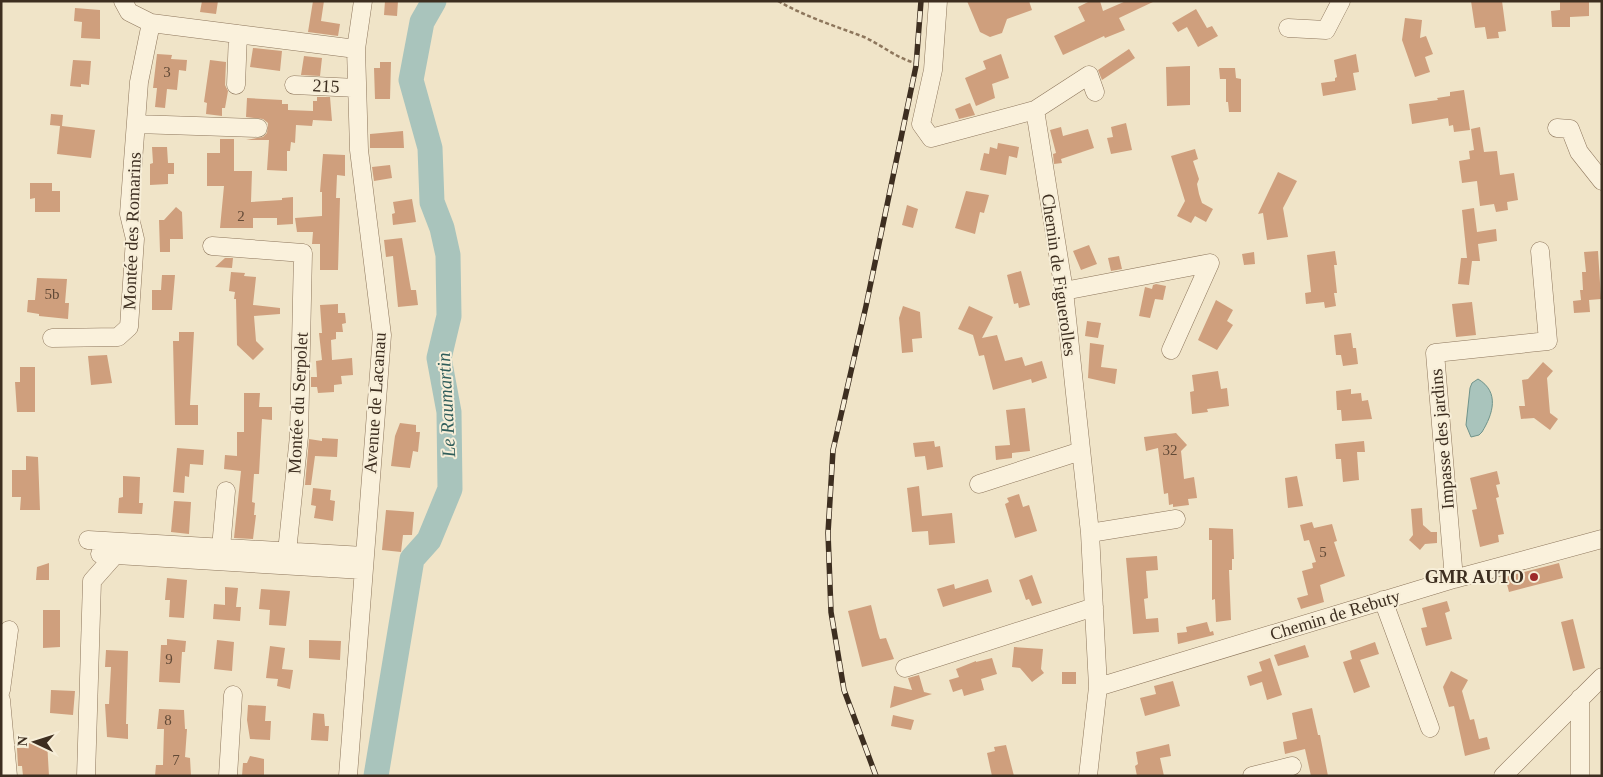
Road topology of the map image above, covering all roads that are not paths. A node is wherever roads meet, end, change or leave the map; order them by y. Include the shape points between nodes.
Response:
1 (123, 1) edge
2 (363, 1) edge
3 (938, 1) edge
4 (1341, 1) edge
5 (151, 23) junction
6 (1288, 28) dead end
7 (238, 34) junction
8 (356, 49) junction
9 (236, 85) dead end
10 (294, 85) dead end
11 (357, 88) junction
12 (1095, 92) dead end
13 (1035, 110) junction
14 (136, 124) junction
15 (258, 128) dead end
16 (1557, 128) dead end
17 (1602, 181) edge
18 (212, 246) dead end
19 (1540, 251) dead end
20 (1064, 291) junction
21 (52, 338) dead end
22 (1171, 350) dead end
23 (1081, 451) junction
24 (979, 484) dead end
25 (226, 491) dead end
26 (1176, 519) dead end
27 (1090, 533) junction
28 (1602, 539) edge
29 (88, 540) dead end
30 (221, 548) junction
31 (287, 552) junction
32 (364, 563) junction
33 (1454, 579) junction
34 (1383, 600) junction
35 (1094, 607) junction
36 (9, 630) dead end
37 (906, 668) dead end
38 (1602, 677) edge
39 (1098, 687) junction
40 (1, 690) edge
41 (233, 695) dead end
42 (1580, 698) junction
43 (1, 700) edge
44 (88, 728) junction
45 (1430, 728) dead end
46 (1292, 766) dead end
47 (1, 772) edge
48 (4, 776) edge
49 (8, 776) edge
50 (76, 776) edge
51 (86, 776) edge
52 (228, 776) edge
53 (348, 776) edge
54 (1088, 776) edge
55 (1252, 776) edge
56 (1504, 776) edge
57 (1580, 776) edge

1 - 5 street via 129,12
2 - 8 street, Avenue de Lacanau
3 - 13 street via 933,66 921,124 931,138
4 - 6 street via 1326,30
5 - 7 street
5 - 14 street, Montée des Romarins via 138,82
7 - 8 street
7 - 9 street
8 - 11 street, Avenue de Lacanau
10 - 11 street, 215
11 - 32 street, Avenue de Lacanau via 359,150 382,336
12 - 13 street via 1089,75
13 - 20 street, Chemin de Figuerolles
14 - 15 street
14 - 21 street, Montée des Romarins via 124,213 135,239 129,327 118,337
16 - 17 street via 1570,129 1579,152
18 - 31 street, Montée du Serpolet via 303,253 299,436
19 - 33 street, Impasse des jardins via 1548,341 1435,353
20 - 22 street via 1210,263
20 - 23 street, Chemin de Figuerolles
23 - 24 street
23 - 27 street, Chemin de Figuerolles
25 - 30 street
26 - 27 street
27 - 35 street, Chemin de Figuerolles
28 - 33 street, Chemin de Rebuty
29 - 30 street
30 - 31 street
31 - 32 street
32 - 44 street via 107,555 92,581
32 - 53 street, Avenue de Lacanau
33 - 34 street, Chemin de Rebuty
34 - 39 street, Chemin de Rebuty
34 - 45 street
35 - 37 street
35 - 39 street, Chemin de Figuerolles
36 - 40 street
38 - 42 street
39 - 54 street, Chemin de Figuerolles
41 - 52 street
42 - 56 street
42 - 57 street
43 - 49 street
44 - 50 street
44 - 51 street
46 - 55 street
47 - 48 street

